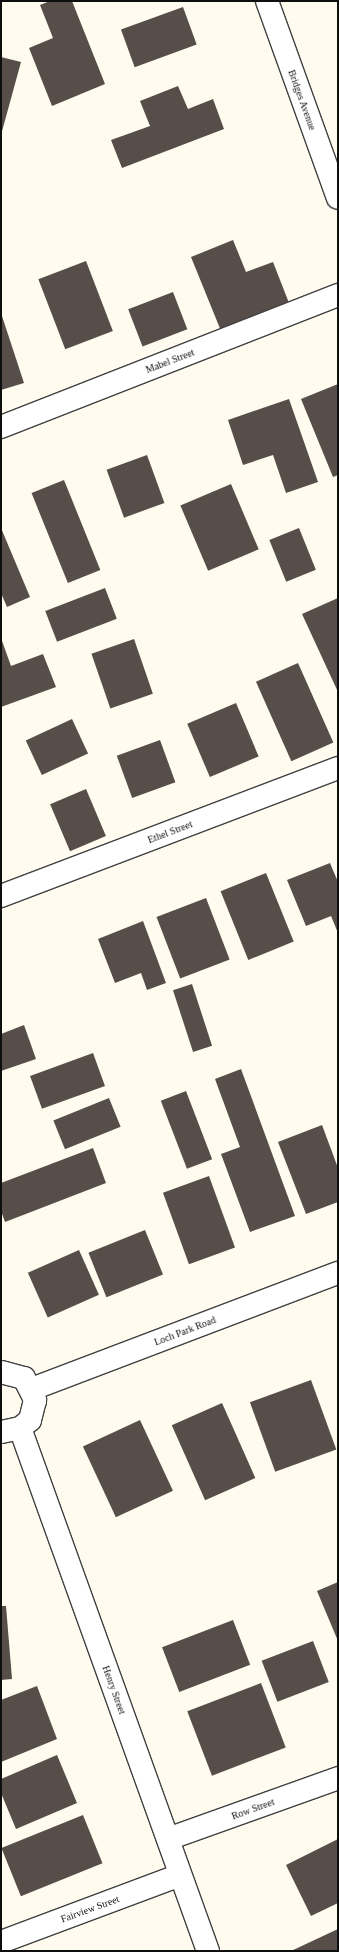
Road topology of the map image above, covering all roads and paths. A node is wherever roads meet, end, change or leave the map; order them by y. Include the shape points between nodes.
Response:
1 (267, 1) edge
2 (338, 198) edge
3 (338, 295) edge
4 (1, 427) edge
5 (338, 768) edge
6 (1, 896) edge
7 (338, 1272) edge
8 (1, 1372) edge
9 (32, 1389) junction
10 (10, 1430) edge
11 (338, 1778) edge
12 (168, 1839) junction
13 (180, 1875) junction
14 (1, 1942) edge
15 (208, 1951) edge

1 - 2 street, Bridges Avenue
3 - 4 street, Mabel Street
5 - 6 street, Ethel Street
7 - 9 street, Loch Park Road
8 - 9 street via 24,1378
9 - 10 street via 34,1410
10 - 12 street, Henry Street
11 - 12 street, Row Street
12 - 13 street, Henry Street
13 - 14 street, Fairview Street
13 - 15 street, Henry Street

